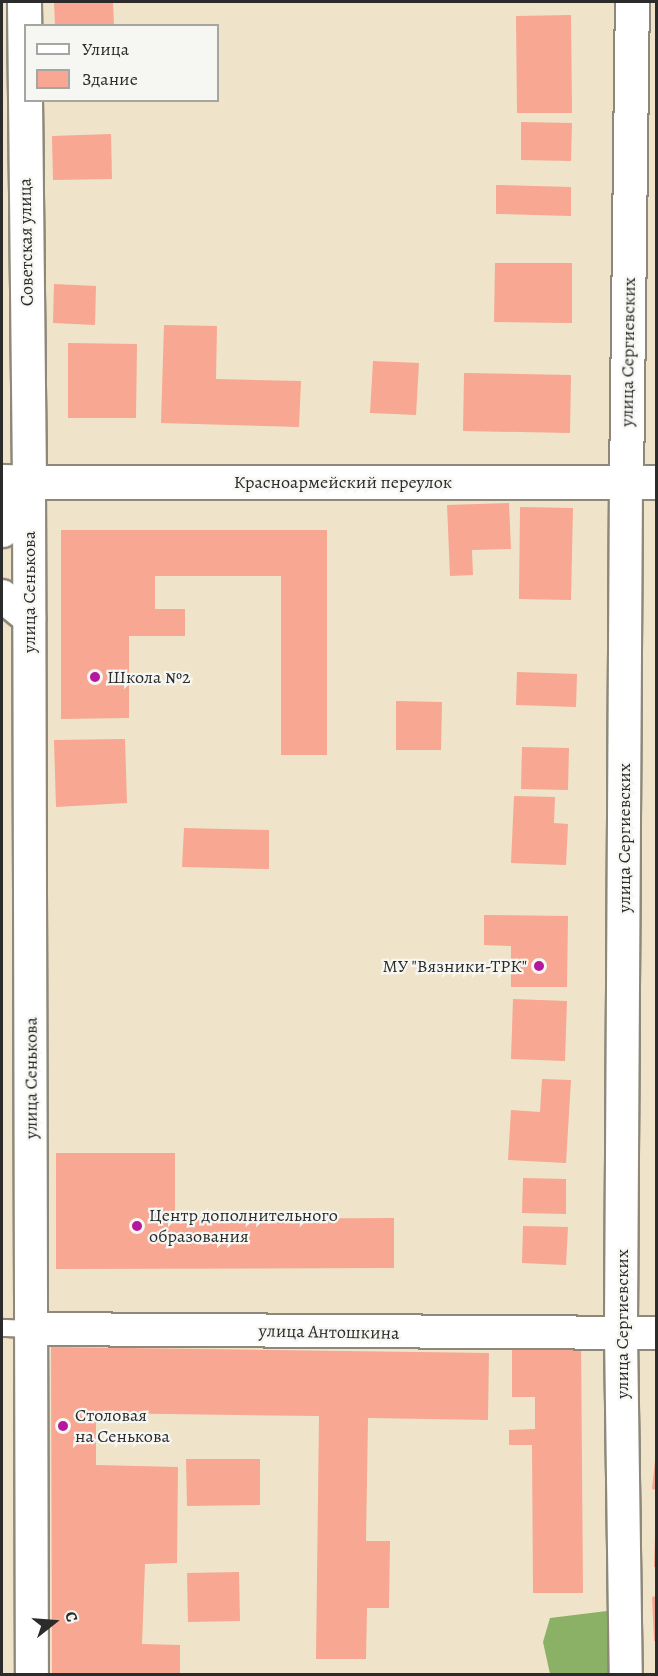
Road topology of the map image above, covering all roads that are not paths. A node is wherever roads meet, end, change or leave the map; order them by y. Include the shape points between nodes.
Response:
1 (24, 2) edge
2 (632, 2) edge
3 (15, 481) edge
4 (641, 482) edge
5 (2, 530) edge
6 (2, 596) edge
7 (29, 618) junction
8 (2, 1328) edge
9 (32, 1329) junction
10 (657, 1333) edge
11 (621, 1334) junction
12 (32, 1674) edge
13 (626, 1674) edge

1 - 3 street, Советская улица
2 - 4 street, улица Сергиевских
3 - 4 street, Красноармейский переулок
3 - 5 street
3 - 7 street, улица Сенькова
4 - 11 street, улица Сергиевских
6 - 7 street
7 - 9 street, улица Сенькова
8 - 9 lane, улица Антошкина
9 - 11 street, улица Антошкина
9 - 12 street, улица Сенькова
10 - 11 street, улица Антошкина
11 - 13 street, улица Сергиевских

